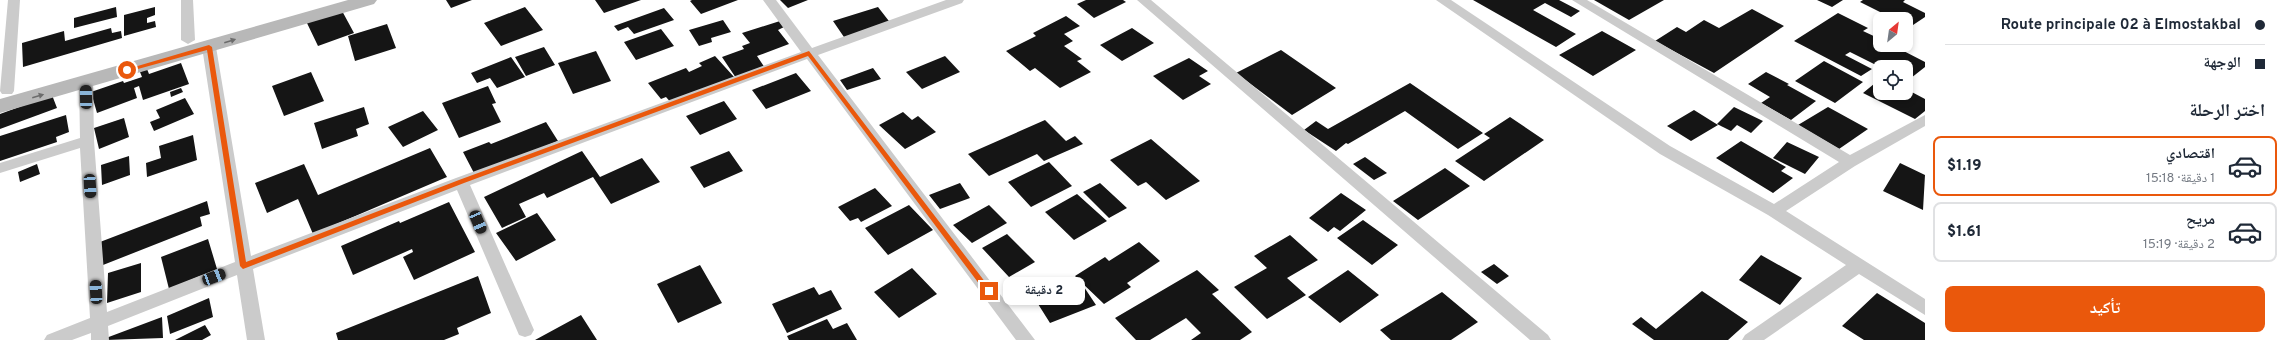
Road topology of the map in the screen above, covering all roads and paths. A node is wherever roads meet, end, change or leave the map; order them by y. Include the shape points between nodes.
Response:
1 (14, 0) edge
2 (187, 0) edge
3 (324, 0) edge
4 (368, 0) edge
5 (769, 0) edge
6 (958, 0) edge
7 (1143, 0) edge
8 (1442, 0) edge
9 (1578, 0) edge
10 (188, 40) junction
11 (209, 47) junction
12 (809, 53) junction
13 (86, 82) junction
14 (2, 97) edge
15 (1925, 120) edge
16 (87, 141) junction
17 (1850, 162) junction
18 (0, 168) edge
19 (461, 182) junction
20 (1774, 211) junction
21 (1859, 265) junction
22 (243, 266) junction
23 (1925, 308) edge
24 (98, 322) junction
25 (525, 330) dead end
26 (53, 340) edge
27 (100, 340) edge
28 (256, 340) edge
29 (1026, 340) edge
30 (1542, 340) edge
31 (1751, 340) edge

1 - 14 street
2 - 10 street
3 - 10 main road
11 -> 4 main road
5 - 12 street
6 - 12 street
7 - 30 street
8 - 20 street via 1665,150
9 - 17 street
10 - 14 main road
11 - 13 main road
11 - 22 street
12 - 19 street
12 - 29 street
14 -> 13 main road
13 - 16 street
15 - 17 street
16 - 18 street
16 - 24 street
17 - 20 street
19 - 22 street
19 - 25 street
20 - 21 street
21 - 23 street
21 - 31 street
22 - 24 street
22 - 28 street
24 - 26 street
24 - 27 street

